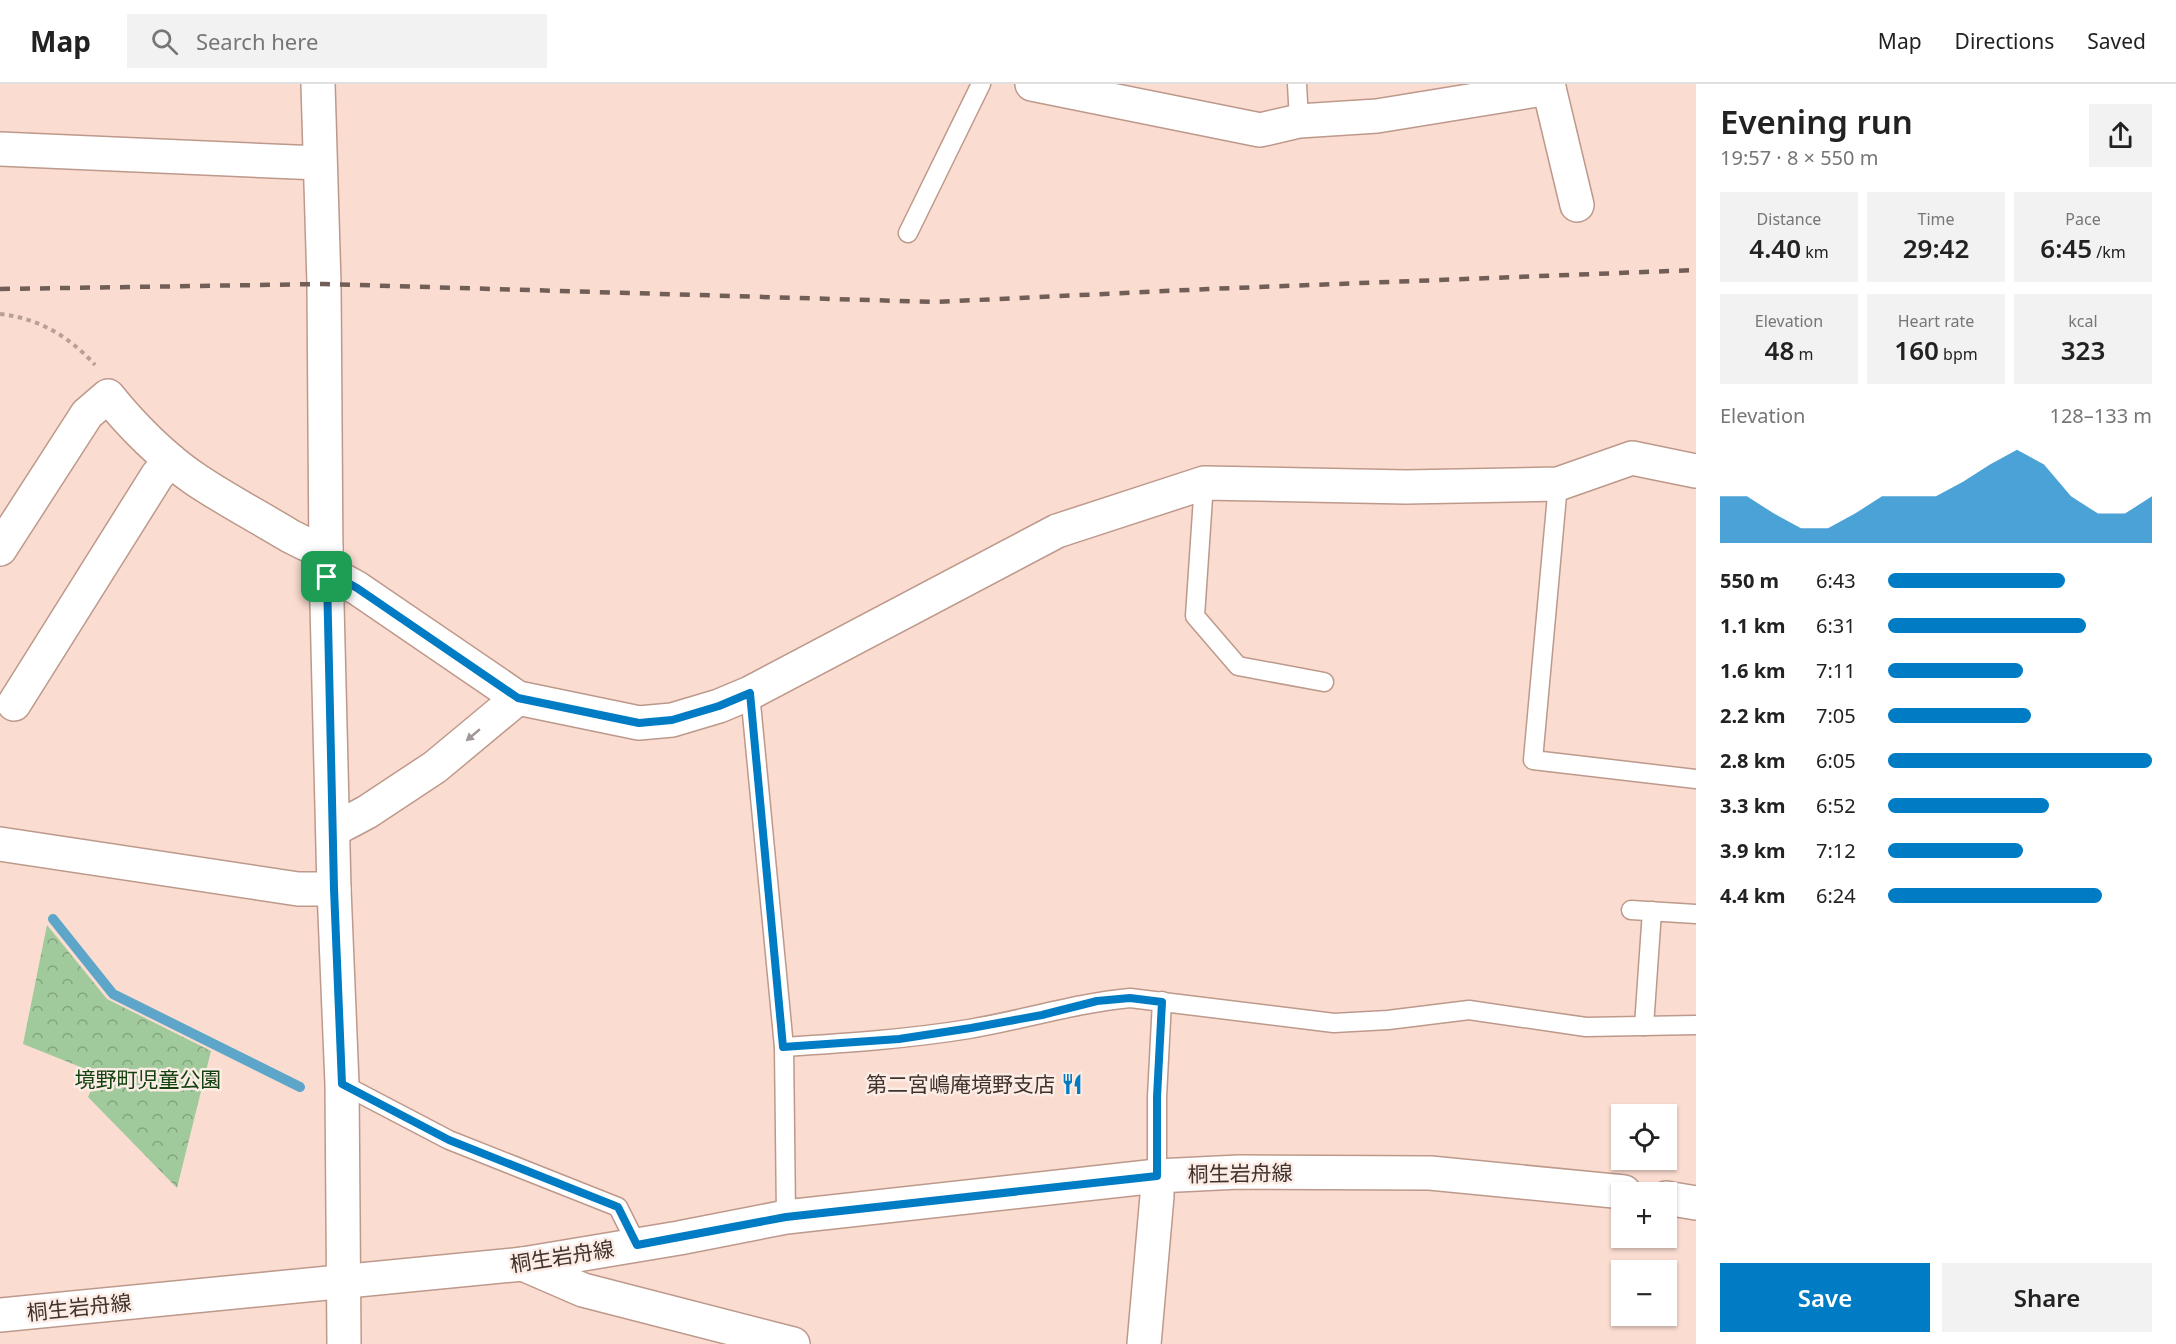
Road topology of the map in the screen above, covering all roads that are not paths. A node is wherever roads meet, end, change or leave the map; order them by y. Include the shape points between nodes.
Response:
1 (318, 84) edge
2 (981, 84) edge
3 (1032, 84) edge
4 (1297, 84) edge
5 (1549, 86) edge
6 (1299, 121) junction
7 (0, 149) edge
8 (319, 162) junction
9 (1577, 205) dead end
10 (908, 232) dead end
11 (170, 460) junction
12 (1696, 471) edge
13 (1204, 483) junction
14 (1558, 484) junction
15 (0, 549) edge
16 (326, 563) junction
17 (1324, 682) dead end
18 (750, 693) junction
19 (518, 698) junction
20 (14, 704) dead end
21 (1696, 779) edge
22 (333, 830) junction
23 (0, 843) edge
24 (334, 889) junction
25 (1630, 910) dead end
26 (1652, 911) junction
27 (1696, 914) edge
28 (1162, 1002) junction
29 (1696, 1025) edge
30 (1644, 1026) junction
31 (783, 1047) junction
32 (342, 1084) junction
33 (1157, 1176) junction
34 (1611, 1191) edge
35 (1677, 1200) edge
36 (1696, 1203) edge
37 (786, 1217) junction
38 (637, 1245) junction
39 (523, 1264) junction
40 (342, 1281) junction
41 (0, 1315) edge
42 (344, 1344) edge
43 (794, 1344) edge
44 (1144, 1344) edge

1 - 8 street
2 - 10 lane
3 - 6 street via 1260,130
4 - 6 lane
5 - 6 street via 1377,116
5 - 9 street
7 - 8 street
8 - 16 street
11 - 15 street via 108,396 87,414
11 - 16 street via 194,479 306,544
11 - 20 street
12 - 14 street via 1632,458
13 - 14 street via 1406,487
13 - 17 lane via 1195,616 1238,666
13 - 18 street via 1057,531
14 - 21 lane via 1533,760
16 - 19 street via 346,582
16 - 22 street
18 - 19 street via 672,720 639,723
18 - 31 lane
19 -> 22 street via 435,767
22 - 24 street
23 - 24 street via 298,889
24 - 32 street
25 - 26 lane
26 - 27 lane
26 - 30 lane
28 - 30 lane via 1334,1023 1469,1010 1586,1027
28 - 31 lane via 1130,998 1097,1001 1042,1015 899,1039
28 - 33 lane
29 - 30 lane
31 - 37 lane
32 - 38 lane via 449,1140 618,1207
32 - 40 street
33 - 34 street, 桐生岩舟線 via 1239,1172 1430,1173
33 - 37 street, 桐生岩舟線
33 - 44 street
35 - 36 street
37 - 38 street, 桐生岩舟線
38 - 39 street, 桐生岩舟線
39 - 40 street, 桐生岩舟線
39 - 43 street via 583,1290
40 - 41 street, 桐生岩舟線
40 - 42 street

